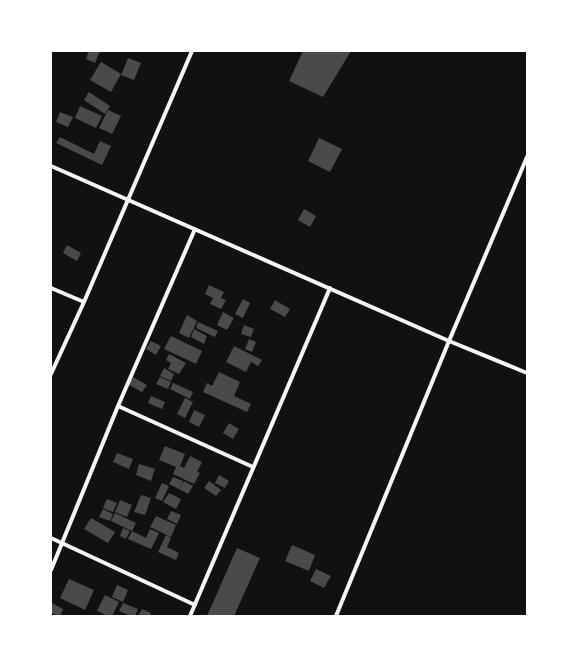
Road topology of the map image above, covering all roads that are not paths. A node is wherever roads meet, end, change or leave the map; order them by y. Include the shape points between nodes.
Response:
1 (192, 51) edge
2 (527, 157) edge
3 (51, 166) edge
4 (128, 200) junction
5 (195, 229) junction
6 (51, 288) edge
7 (330, 288) junction
8 (84, 302) junction
9 (449, 341) junction
10 (527, 373) edge
11 (51, 374) edge
12 (118, 406) junction
13 (254, 467) junction
14 (51, 538) edge
15 (62, 543) junction
16 (51, 570) edge
17 (195, 605) junction
18 (190, 616) edge
19 (336, 616) edge

1 - 4 street
2 - 9 street
3 - 4 street
4 - 5 street
4 - 8 street
5 - 7 street
5 - 12 street
6 - 8 street
7 - 9 street
7 - 13 street
8 - 11 street
9 - 10 street
9 - 19 street
12 - 13 street
12 - 15 street
13 - 17 street
14 - 15 street
15 - 16 street
15 - 17 street
17 - 18 street

